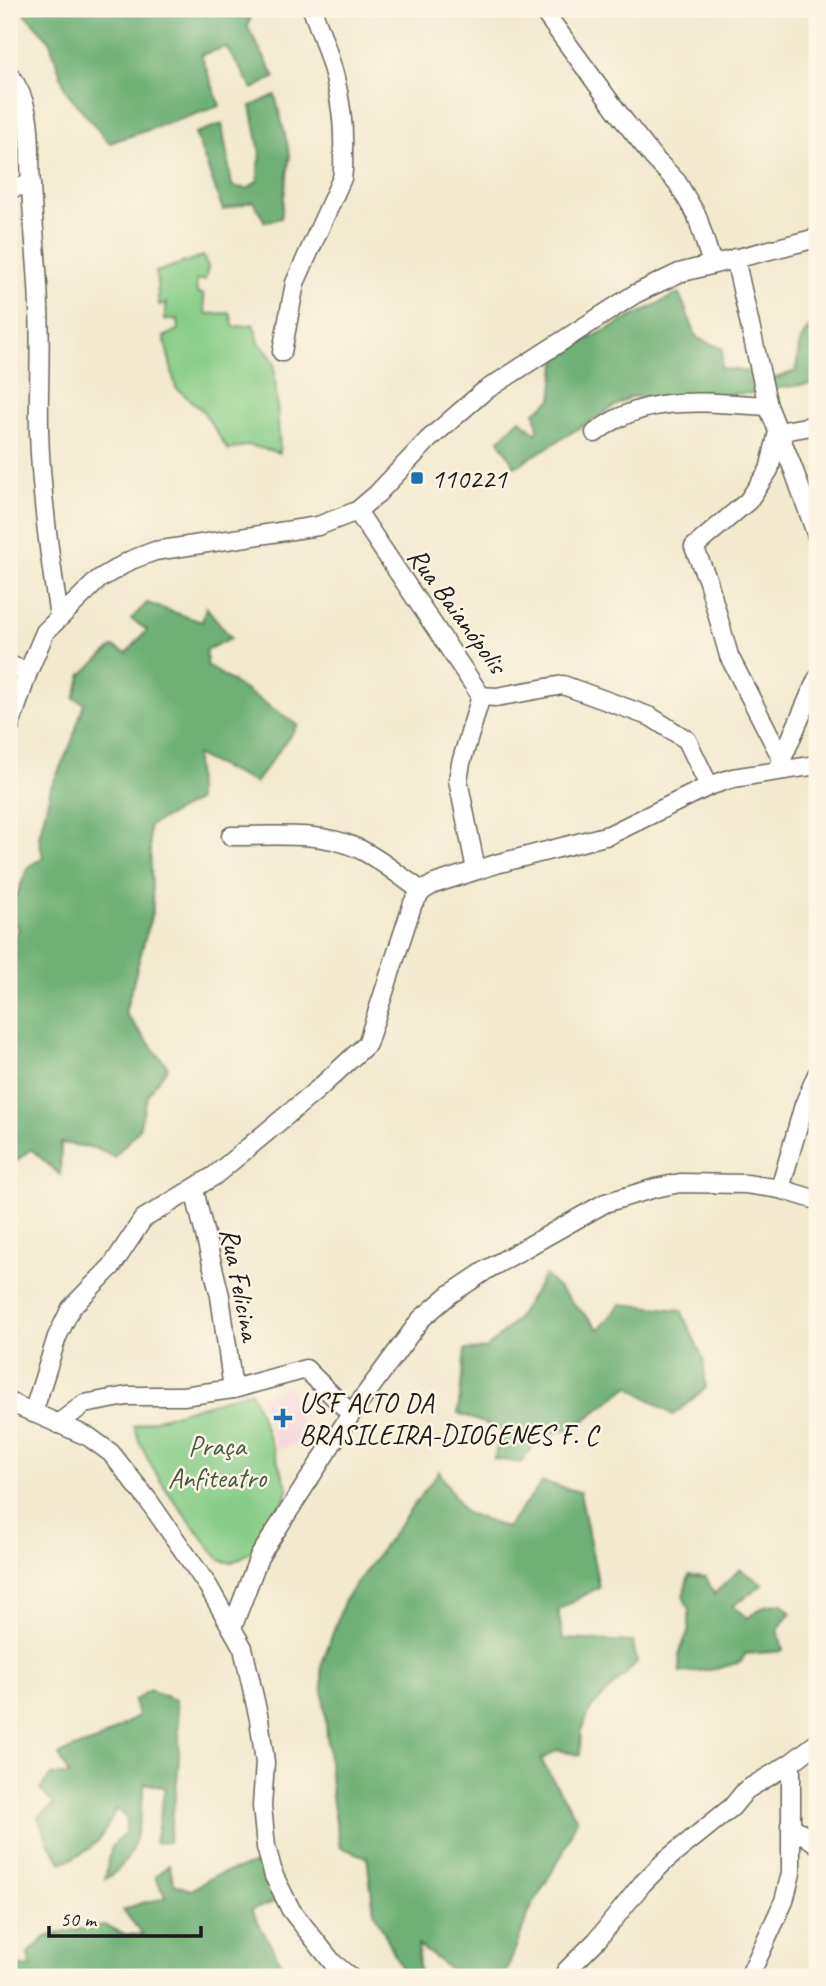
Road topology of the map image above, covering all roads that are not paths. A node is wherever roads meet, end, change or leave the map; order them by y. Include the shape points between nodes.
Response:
1 (312, 9) edge
2 (542, 9) edge
3 (9, 74) edge
4 (31, 185) junction
5 (9, 188) edge
6 (817, 238) edge
7 (735, 258) junction
8 (712, 264) junction
9 (282, 352) dead end
10 (768, 406) junction
11 (817, 425) edge
12 (778, 432) junction
13 (595, 433) dead end
14 (356, 511) junction
15 (817, 536) edge
16 (60, 616) junction
17 (9, 666) edge
18 (28, 673) junction
19 (817, 679) edge
20 (481, 696) junction
21 (9, 729) edge
22 (780, 764) junction
23 (817, 765) edge
24 (709, 786) junction
25 (232, 836) dead end
26 (476, 870) junction
27 (422, 891) junction
28 (816, 1082) edge
29 (194, 1189) junction
30 (780, 1189) junction
31 (817, 1200) edge
32 (233, 1389) junction
33 (9, 1402) edge
34 (33, 1413) junction
35 (351, 1414) junction
36 (58, 1424) junction
37 (232, 1629) junction
38 (817, 1743) edge
39 (791, 1763) junction
40 (790, 1825) junction
41 (817, 1844) edge
42 (750, 1975) dead end
43 (350, 1977) edge
44 (568, 1977) edge

1 - 9 street via 343,113 344,165 296,283
2 - 8 street via 622,118 677,182 697,216
3 - 4 street via 26,105
4 - 5 street
4 - 16 street via 44,507
6 - 7 street
7 - 8 street
7 - 10 street
8 - 14 street via 679,273 635,294 483,392
10 - 12 street
10 - 13 street via 690,402 647,407 624,413
11 - 12 street
12 - 15 street
12 - 22 street via 769,470 747,501 694,547 729,656
14 - 16 street via 318,527 155,551 99,579
14 - 20 street, Rua Baianópolis
16 - 18 street via 45,632
17 - 18 street
18 - 21 street
19 - 22 street
20 - 24 street, Rua Baianópolis via 563,685 651,717 687,740
20 - 26 street via 458,780
22 - 23 street
22 - 24 street
24 - 26 street via 609,835
25 - 27 street via 323,839 358,848
26 - 27 street
27 - 29 street via 413,903 367,1044
28 - 30 street via 804,1105
29 - 32 street, Rua Felicina via 220,1296
29 - 34 street via 143,1219 112,1266 71,1308 57,1336
30 - 31 street
30 - 35 street via 680,1183 605,1203 449,1295 421,1319
32 - 35 street via 306,1369
32 - 36 street via 183,1396 127,1396 84,1404
33 - 34 street
34 - 36 street
35 - 37 street via 259,1556
36 - 37 street via 111,1453 208,1586
37 - 43 street via 243,1648 259,1719 265,1762 262,1806 274,1876 291,1910 333,1963
38 - 39 street
39 - 40 street
39 - 44 street via 746,1790 658,1868 566,1971
40 - 41 street
40 - 42 street via 791,1873 784,1901

